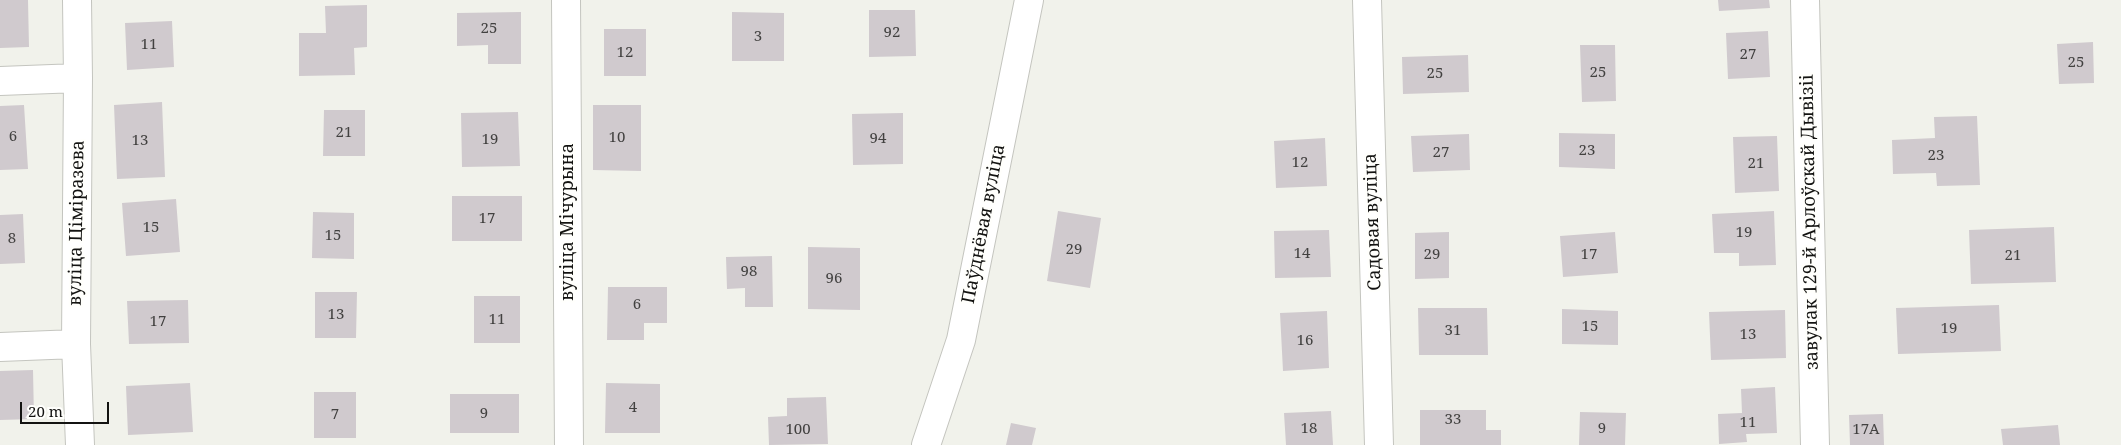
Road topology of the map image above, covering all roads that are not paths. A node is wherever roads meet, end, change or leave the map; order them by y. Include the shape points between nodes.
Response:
1 (77, 0) edge
2 (566, 0) edge
3 (1029, 0) edge
4 (1367, 0) edge
5 (1805, 0) edge
6 (78, 78) junction
7 (0, 81) edge
8 (76, 344) junction
9 (0, 347) edge
10 (80, 445) edge
11 (569, 445) edge
12 (926, 445) edge
13 (1379, 445) edge
14 (1815, 445) edge

1 - 6 street, вуліца Ціміразева
2 - 11 street, вуліца Мічурына
3 - 12 street, Паўднёвая вуліца via 961,340
4 - 13 street, Садовая вуліца
5 - 14 street, завулак 129-й Арлоўскай Дывізіі
6 - 7 street
6 - 8 street, вуліца Ціміразева
8 - 9 street
8 - 10 street, вуліца Ціміразева

